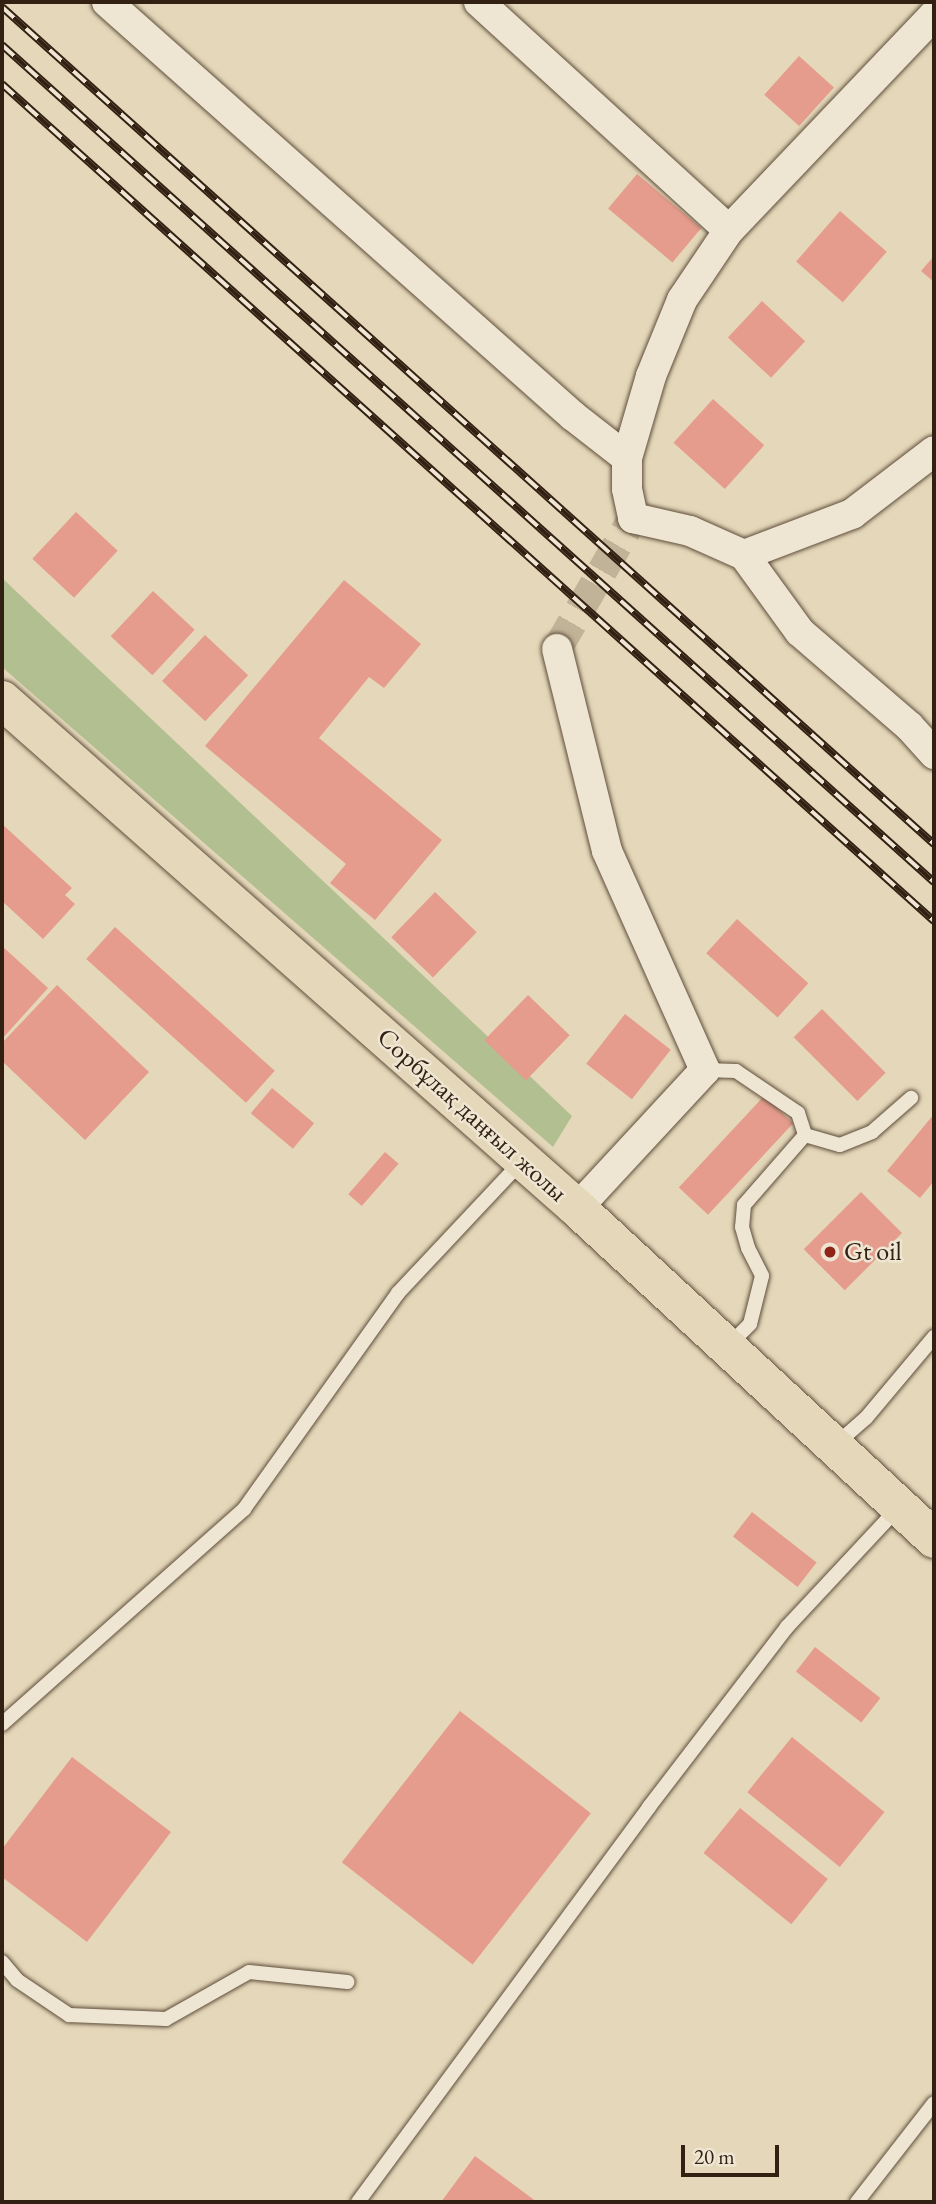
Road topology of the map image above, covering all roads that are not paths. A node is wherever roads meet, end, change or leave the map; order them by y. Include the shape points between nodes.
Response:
1 (107, 2) edge
2 (479, 2) edge
3 (934, 15) edge
4 (729, 230) junction
5 (934, 451) edge
6 (627, 457) junction
7 (744, 555) junction
8 (557, 649) tunnel mouth
9 (2, 700) edge
10 (934, 754) edge
11 (705, 1070) junction
12 (911, 1098) dead end
13 (805, 1135) junction
14 (523, 1160) junction
15 (577, 1208) junction
16 (934, 1337) edge
17 (727, 1348) junction
18 (834, 1446) junction
19 (900, 1507) junction
20 (934, 1539) edge
21 (2, 1724) edge
22 (2, 1962) edge
23 (347, 1982) dead end
24 (934, 2103) edge
25 (358, 2202) edge
26 (857, 2202) edge

1 - 6 street via 573,416
2 - 4 street
3 - 4 street
4 - 6 street via 682,300 651,376
5 - 7 street via 852,514
6 - 7 street via 633,518 690,531
7 - 10 street via 800,632 909,726
8 - 11 street via 607,851
9 - 14 main road, Сорбұлақ даңғыл жолы
11 - 13 lane via 736,1071 798,1113
11 - 15 street
12 - 13 lane via 872,1132 841,1145
13 - 17 lane via 744,1205 742,1227 762,1276 750,1324
14 - 15 main road, Сорбұлақ даңғыл жолы
14 - 21 lane via 398,1293 244,1509
15 - 17 main road, Сорбұлақ даңғыл жолы
16 - 18 lane via 866,1418
17 - 18 main road, Сорбұлақ даңғыл жолы
18 - 19 main road, Сорбұлақ даңғыл жолы
19 - 20 main road, Сорбұлақ даңғыл жолы
19 - 25 lane via 779,1637
22 - 23 lane via 17,1980 69,2015 166,2019 249,1972
24 - 26 lane

